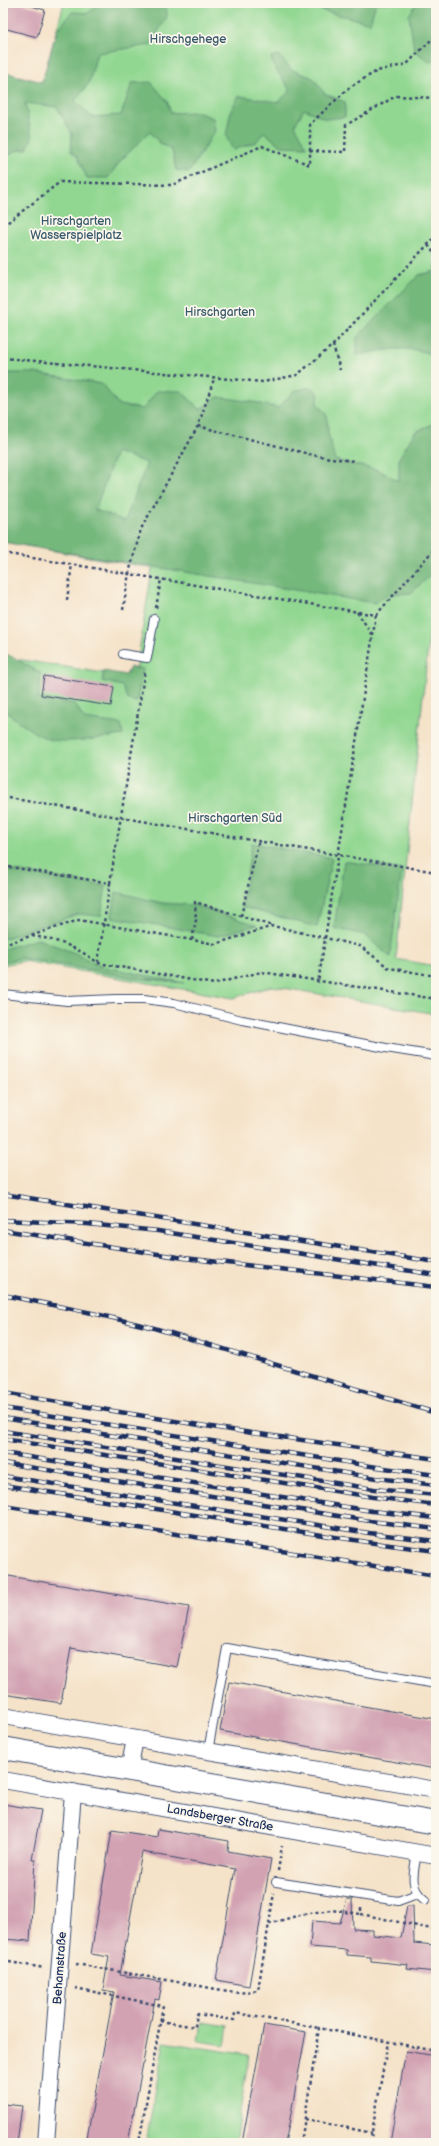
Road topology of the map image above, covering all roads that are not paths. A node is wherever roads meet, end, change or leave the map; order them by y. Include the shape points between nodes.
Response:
1 (154, 618) road end
2 (123, 654) dead end
3 (3, 994) edge
4 (436, 1056) edge
5 (436, 1684) edge
6 (3, 1716) edge
7 (135, 1739) junction
8 (3, 1748) edge
9 (208, 1751) junction
10 (129, 1770) junction
11 (3, 1780) edge
12 (436, 1790) edge
13 (73, 1792) junction
14 (436, 1823) edge
15 (417, 1853) junction
16 (436, 1856) edge
17 (276, 1882) road end
18 (417, 1894) junction
19 (425, 1900) dead end
20 (46, 2143) edge

1 - 2 lane via 147,658
3 - 4 lane via 67,1002 116,999 174,1003 242,1020
5 - 9 lane via 228,1648
6 - 7 street
7 - 9 street
7 - 10 street
8 - 10 main road
9 - 12 street
10 - 14 main road
11 - 13 street, Landsberger Straße
13 - 15 street, Landsberger Straße
13 - 20 street, Behamstraße
15 - 16 street, Landsberger Straße
15 - 18 lane via 412,1877
17 - 18 lane via 398,1901
18 - 19 lane

